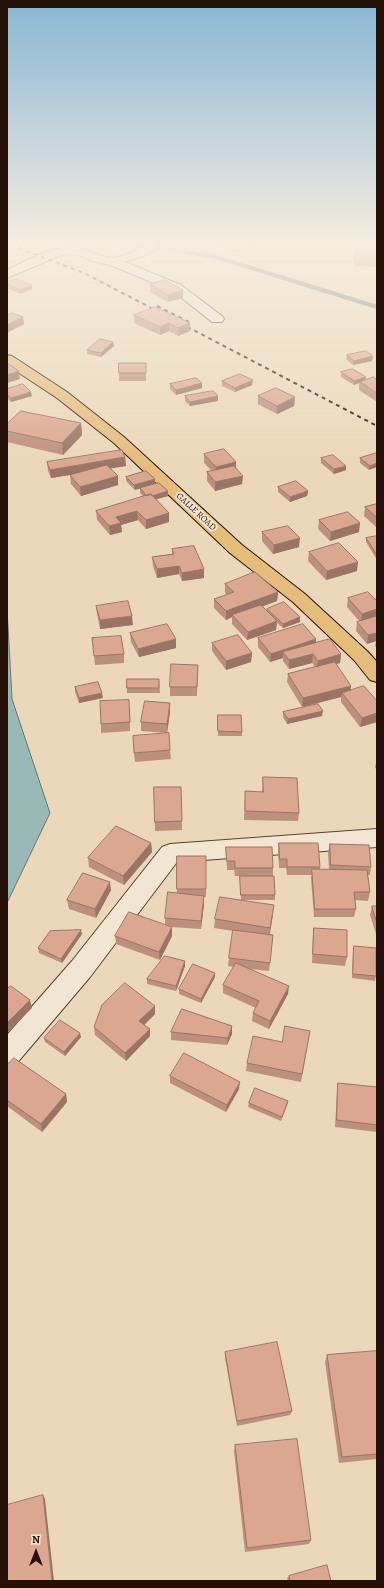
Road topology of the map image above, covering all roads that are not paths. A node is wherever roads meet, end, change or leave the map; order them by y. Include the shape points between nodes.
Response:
1 (7, 360) edge
2 (377, 675) edge
3 (377, 838) edge
4 (7, 1054) edge

1 - 2 highway, GALLE ROAD via 62,395 119,440 236,549 298,598 361,656
3 - 4 street via 170,853 81,969

